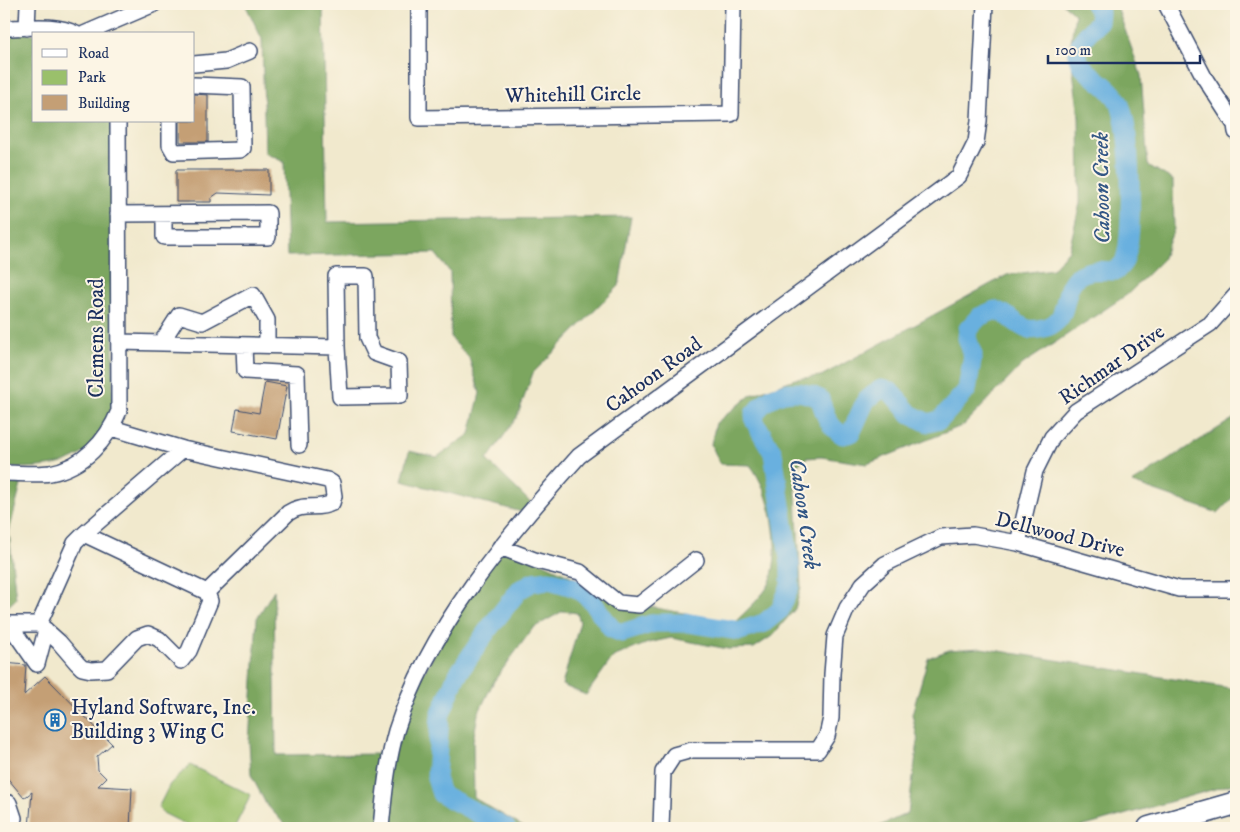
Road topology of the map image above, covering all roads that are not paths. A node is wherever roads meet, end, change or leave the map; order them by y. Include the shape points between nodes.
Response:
1 (28, 4) edge
2 (154, 4) edge
3 (419, 4) edge
4 (733, 4) edge
5 (985, 4) edge
6 (1166, 4) edge
7 (4, 28) edge
8 (27, 28) junction
9 (72, 32) edge
10 (89, 32) edge
11 (250, 51) dead end
12 (195, 64) edge
13 (195, 85) edge
14 (118, 122) edge
15 (170, 122) edge
16 (1236, 127) edge
17 (118, 214) junction
18 (164, 214) junction
19 (1236, 294) edge
20 (119, 342) junction
21 (161, 343) junction
22 (244, 345) junction
23 (266, 345) junction
24 (337, 347) junction
25 (112, 428) junction
26 (300, 445) dead end
27 (183, 449) junction
28 (4, 473) edge
29 (84, 534) junction
30 (1018, 543) junction
31 (500, 547) junction
32 (696, 560) dead end
33 (1236, 589) edge
34 (206, 592) junction
35 (6, 624) edge
36 (43, 627) junction
37 (9, 803) dead end
38 (1236, 803) edge
39 (11, 828) edge
40 (381, 828) edge
41 (661, 828) edge
42 (1149, 828) edge

1 - 8 street
2 - 10 street
3 - 4 street, Whitehill Circle via 419,118 731,114
5 - 31 street, Cahoon Road via 976,142 959,176 579,456
6 - 16 street via 1204,77
7 - 8 street
8 - 9 street
11 - 12 street via 226,60
13 - 15 street via 242,87 243,148 174,152 170,145
14 - 17 street, Clemens Road
17 - 18 street
17 - 20 street, Clemens Road
18 - 18 street via 268,213 268,237 164,237
19 - 30 street, Richmar Drive via 1210,324 1076,411 1052,437 1035,471
20 - 21 street
20 - 25 street, Clemens Road via 119,411
21 - 22 street
21 - 23 street via 179,316 202,322 253,294 267,320
22 - 23 street
22 - 26 street via 245,371 297,374
23 - 24 street
24 - 24 street via 340,397 400,396 399,362 374,353 367,338 366,276 336,276
25 - 27 street
25 - 28 street, Clemens Road via 84,459 50,472
27 - 29 street
27 - 34 street via 327,480 334,488 332,503 321,507 301,506 288,513
29 - 34 street
29 - 36 street via 75,543
30 - 33 street, Dellwood Drive via 1179,589
30 - 41 street, Dellwood Drive via 974,535 941,537 885,564 863,584 847,608 835,636 831,718 827,736 818,750 692,750 674,755 663,772
31 - 32 street via 580,572 618,603 639,606
31 - 40 street, Cahoon Road via 446,625 414,686 396,732 386,779
34 - 36 street via 210,601 208,608 189,651 181,661 159,639 148,634 137,638 107,669 82,668
35 - 36 street
35 - 36 street via 37,664
37 - 39 street via 14,818
38 - 42 highway

